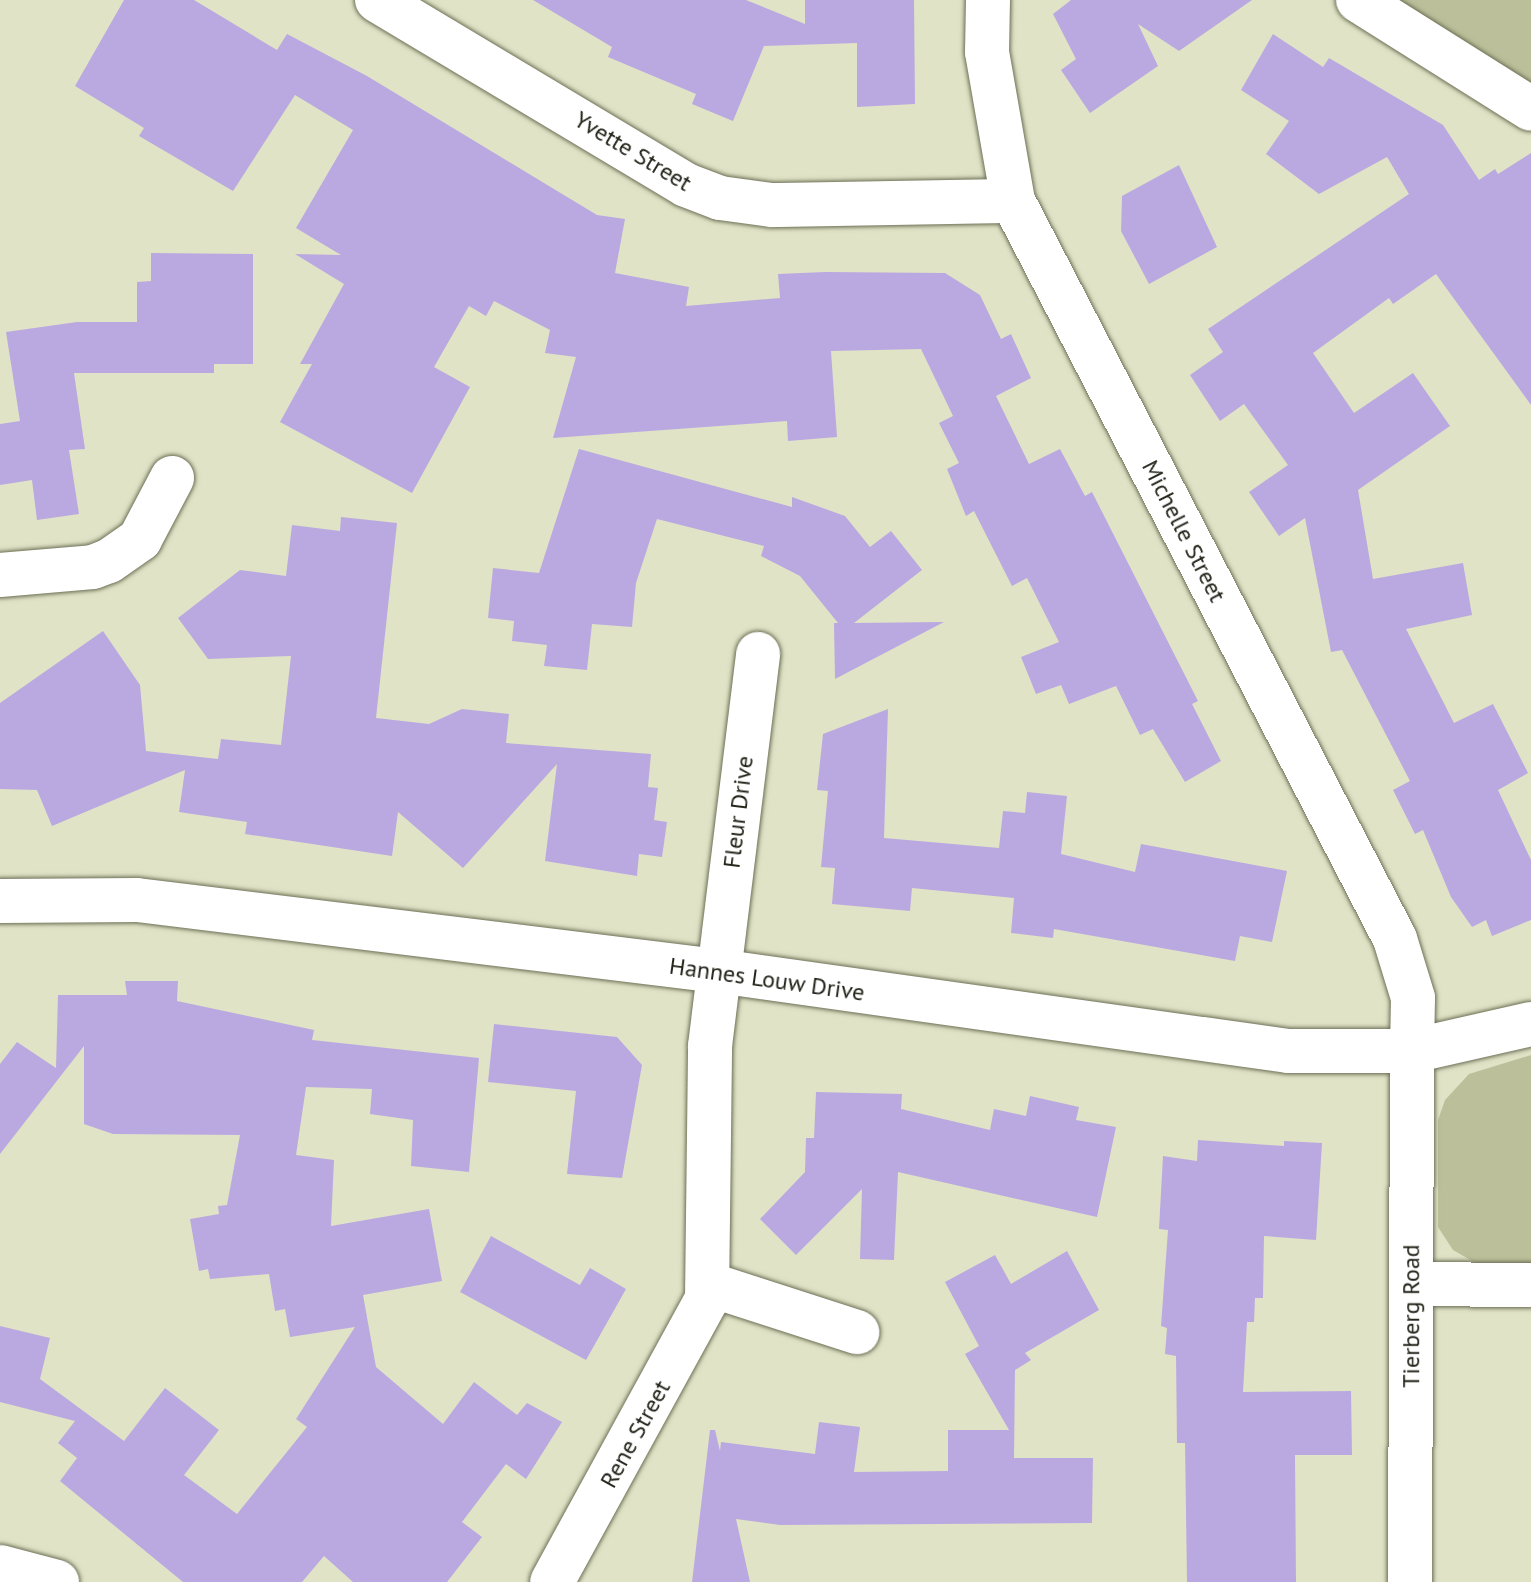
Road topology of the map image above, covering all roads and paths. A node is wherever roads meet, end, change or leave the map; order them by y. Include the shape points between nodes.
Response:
1 (377, 0) edge
2 (988, 0) edge
3 (1358, 0) edge
4 (1531, 109) edge
5 (1013, 201) junction
6 (172, 478) dead end
7 (0, 575) edge
8 (758, 654) dead end
9 (0, 901) edge
10 (718, 971) junction
11 (1531, 1024) edge
12 (1412, 1051) junction
13 (708, 1284) junction
14 (1412, 1284) junction
15 (1531, 1285) edge
16 (857, 1332) dead end
17 (0, 1567) edge
18 (57, 1582) edge
19 (552, 1582) edge
20 (1410, 1582) edge

1 - 5 street, Yvette Street via 686,185 720,198 772,205
2 - 5 street, Michelle Street via 987,52
3 - 4 street
5 - 12 street, Michelle Street via 1395,939 1413,998
6 - 7 street via 140,539 109,561
8 - 10 street, Fleur Drive
9 - 10 street, Hannes Louw Drive via 89,896 137,900
10 - 12 street, Hannes Louw Drive via 1288,1051
10 - 13 street, Rene Street via 707,1105
11 - 12 street, Hannes Louw Drive
12 - 14 street, Tierberg Road
13 - 16 street
13 - 19 street, Rene Street via 702,1315
14 - 15 street
14 - 20 street, Tierberg Road
17 - 18 street

